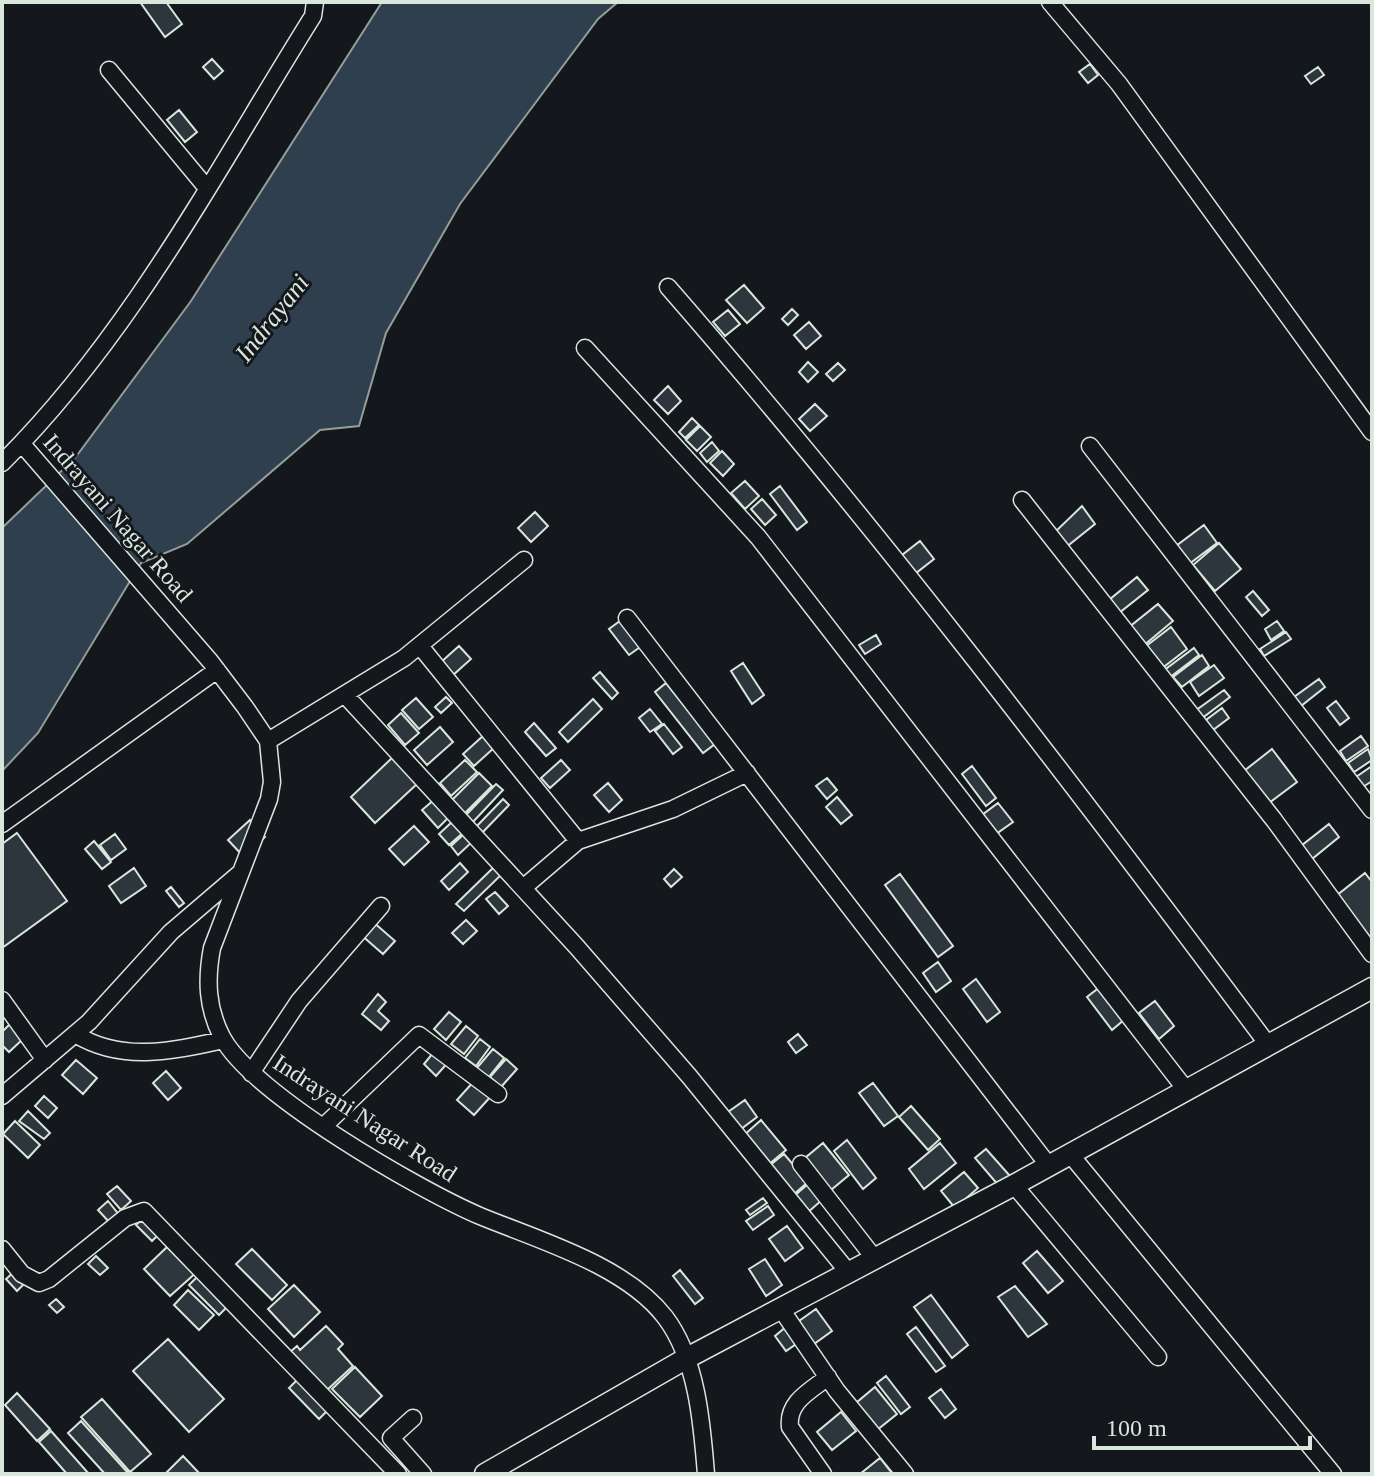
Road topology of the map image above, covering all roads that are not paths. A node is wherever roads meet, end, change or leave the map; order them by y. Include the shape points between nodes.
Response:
1 (315, 2) edge
2 (1050, 2) edge
3 (109, 70) dead end
4 (206, 187) junction
5 (668, 287) dead end
6 (585, 348) dead end
7 (1372, 432) edge
8 (1090, 446) dead end
9 (9, 452) edge
10 (1022, 500) dead end
11 (524, 560) dead end
12 (627, 618) dead end
13 (420, 646) junction
14 (214, 666) junction
15 (346, 696) junction
16 (268, 741) junction
17 (747, 773) junction
18 (1372, 810) edge
19 (2, 824) edge
20 (578, 841) junction
21 (242, 871) junction
22 (523, 888) junction
23 (381, 906) dead end
24 (1372, 954) edge
25 (1372, 988) edge
26 (2, 1000) edge
27 (75, 1034) junction
28 (223, 1040) junction
29 (1269, 1046) junction
30 (45, 1060) junction
31 (251, 1073) junction
32 (1187, 1091) junction
33 (498, 1094) dead end
34 (2, 1096) edge
35 (325, 1125) junction
36 (1070, 1154) junction
37 (801, 1164) dead end
38 (1049, 1166) junction
39 (1014, 1185) junction
40 (2, 1249) edge
41 (875, 1259) junction
42 (849, 1273) junction
43 (781, 1309) junction
44 (1158, 1357) dead end
45 (687, 1358) junction
46 (828, 1377) junction
47 (413, 1418) dead end
48 (398, 1474) edge
49 (423, 1474) edge
50 (485, 1474) edge
51 (706, 1474) edge
52 (823, 1474) edge
53 (905, 1474) edge
54 (1333, 1474) edge

1 - 4 street via 313,16
2 - 7 street via 1119,84
3 - 4 street
4 - 9 street via 112,335
5 - 29 street via 752,383 1089,806
6 - 32 street via 774,557
8 - 18 street
9 - 14 street, Indrayani Nagar Road via 35,460
10 - 24 street via 1274,820
11 - 13 street
12 - 17 street
13 - 15 street
13 - 20 street
14 - 16 street, Indrayani Nagar Road
14 - 19 street
15 - 16 street
15 - 22 street
16 - 21 street, Indrayani Nagar Road via 269,799
17 - 20 street via 673,809
17 - 38 street
20 - 22 street
21 - 27 street via 171,932
21 - 28 street, Indrayani Nagar Road via 208,970 209,1000
22 - 42 street via 689,1076
23 - 31 street via 299,1001
25 - 29 main road
26 - 30 street
27 - 28 street via 96,1047 159,1054
27 - 30 street
28 - 31 street, Indrayani Nagar Road
29 - 32 main road
30 - 34 street
31 - 35 street, Indrayani Nagar Road
32 - 36 main road
33 - 35 street via 419,1035
35 - 45 street, Indrayani Nagar Road via 434,1194 540,1239 630,1286 663,1314
36 - 38 main road
36 - 54 street
37 - 41 street
38 - 39 main road
39 - 41 main road
39 - 44 street
40 - 48 street via 22,1274 39,1283 125,1218 144,1211
41 - 42 main road
42 - 43 main road
43 - 45 main road
43 - 46 street
45 - 50 main road
45 - 51 street, Indrayani Nagar Road
46 - 52 street via 796,1402 789,1418
46 - 53 street
47 - 49 street via 391,1438

